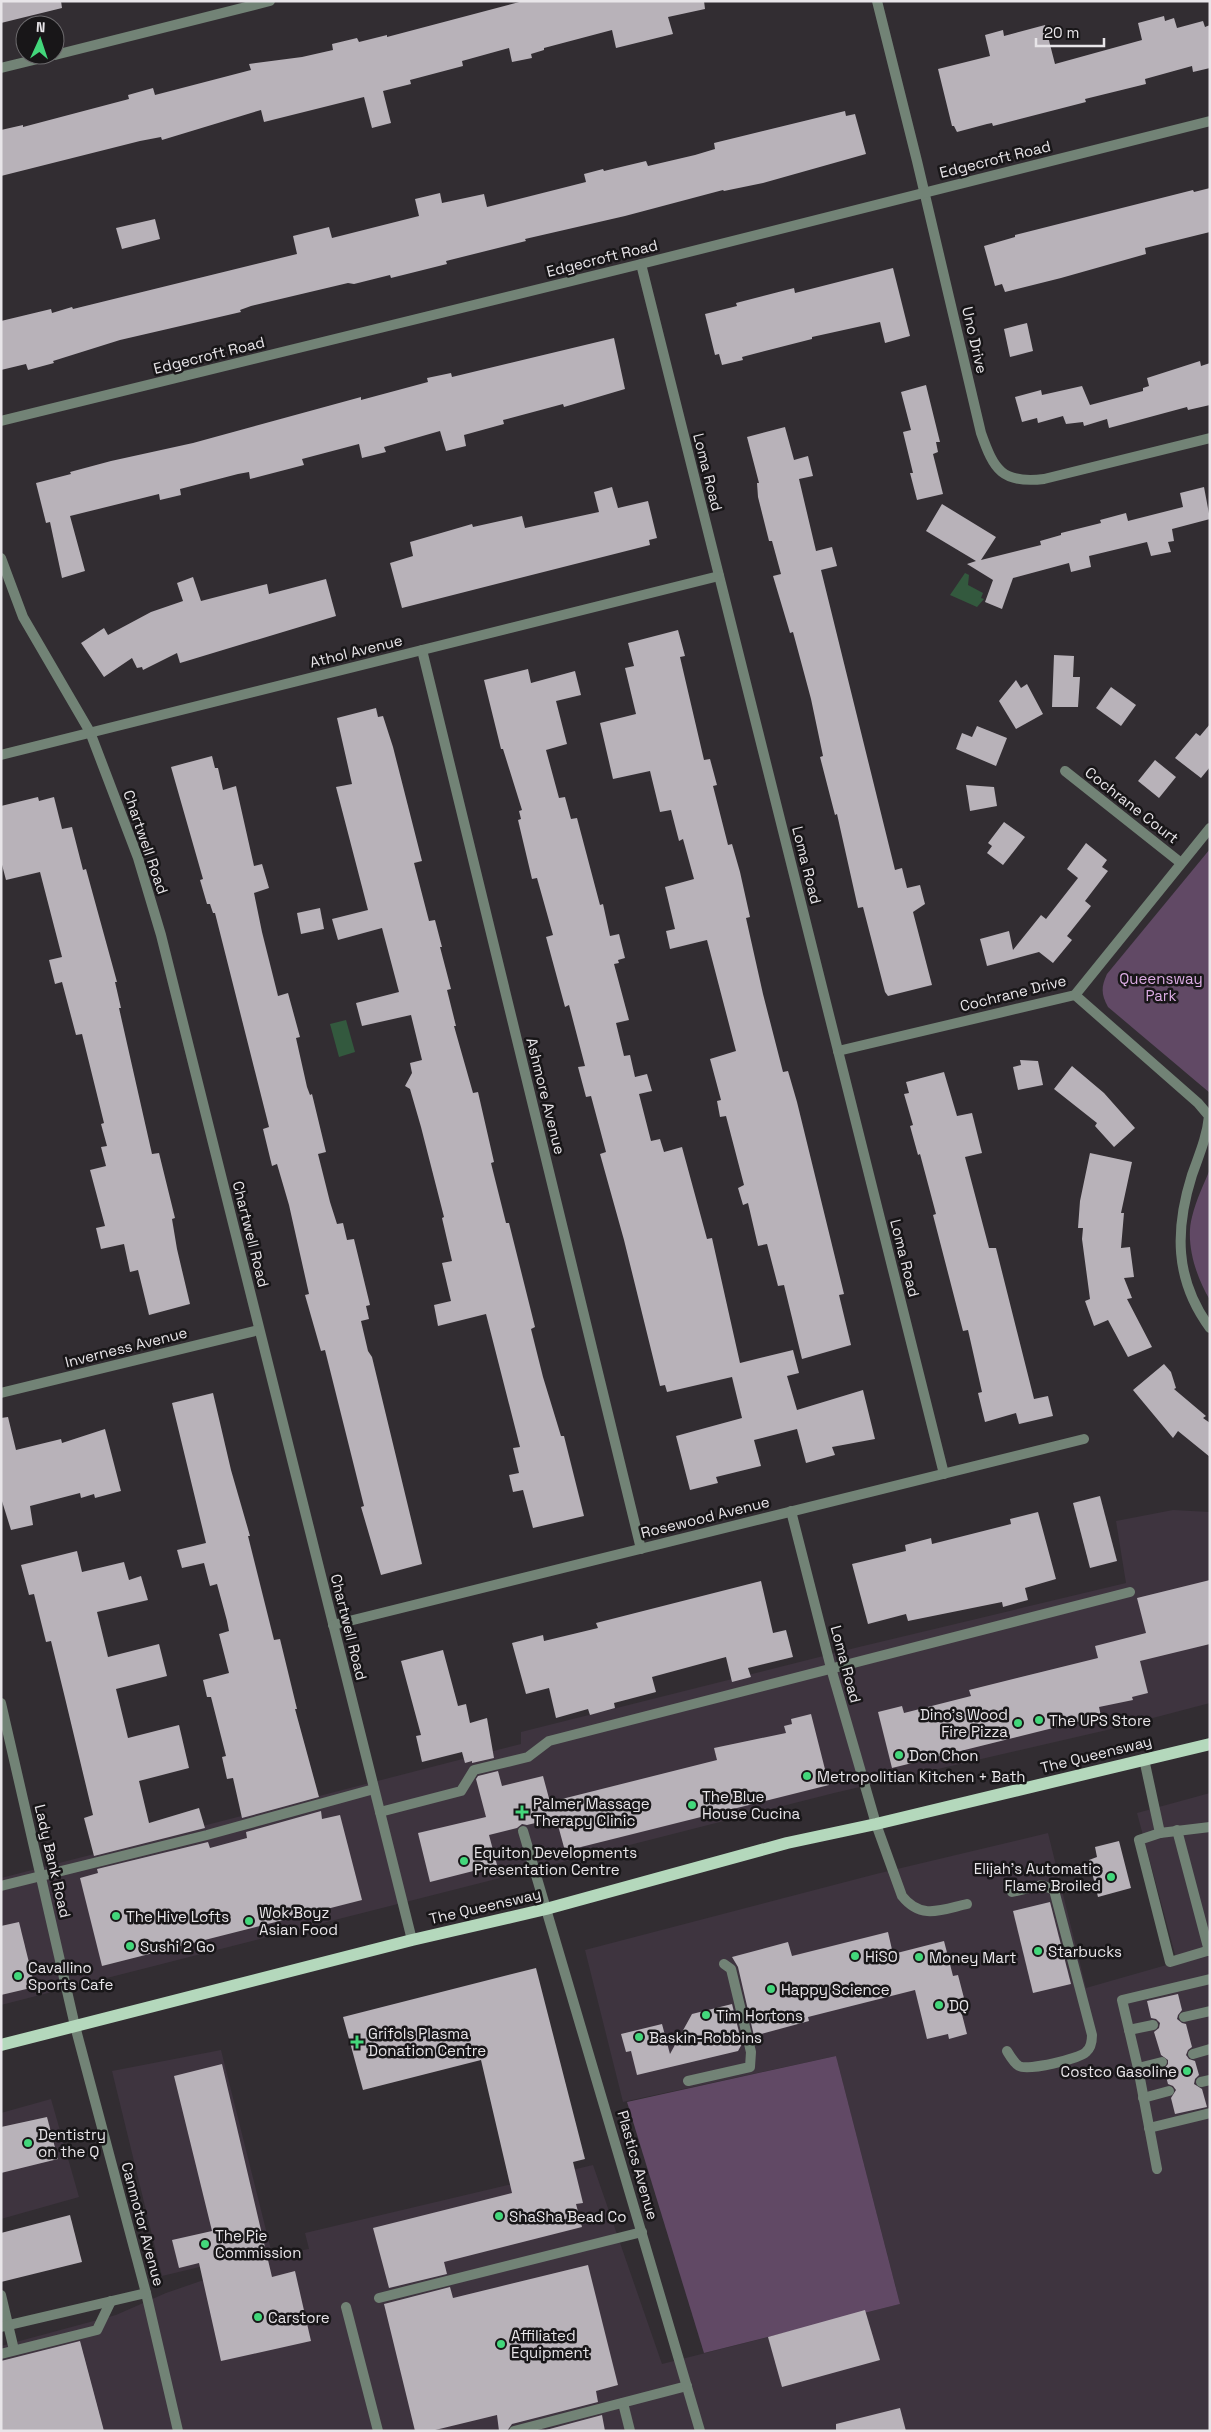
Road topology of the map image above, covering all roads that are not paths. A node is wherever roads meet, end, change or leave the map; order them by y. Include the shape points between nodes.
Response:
1 (270, 1) edge
2 (877, 1) edge
3 (65, 52) edge
4 (15, 65) edge
5 (1, 68) edge
6 (1210, 121) edge
7 (925, 192) junction
8 (641, 264) junction
9 (1, 421) edge
10 (1210, 438) edge
11 (1, 558) edge
12 (719, 576) junction
13 (422, 650) junction
14 (90, 732) junction
15 (1, 754) edge
16 (1065, 771) dead end
17 (1210, 828) edge
18 (1181, 863) junction
19 (1075, 995) junction
20 (838, 1051) junction
21 (1210, 1328) edge
22 (259, 1330) junction
23 (1, 1393) edge
24 (1084, 1439) dead end
25 (944, 1474) junction
26 (791, 1512) junction
27 (641, 1549) junction
28 (1130, 1592) dead end
29 (333, 1625) junction
30 (831, 1668) junction
31 (1, 1703) edge
32 (1210, 1744) edge
33 (1144, 1759) junction
34 (374, 1789) junction
35 (380, 1812) junction
36 (876, 1824) junction
37 (1210, 1827) edge
38 (1177, 1830) junction
39 (523, 1831) dead end
40 (1160, 1833) junction
41 (42, 1876) junction
42 (1, 1886) edge
43 (1012, 1892) dead end
44 (967, 1904) dead end
45 (546, 1909) junction
46 (412, 1940) junction
47 (1209, 1950) edge
48 (724, 1964) dead end
49 (1210, 1979) edge
50 (1210, 2011) edge
51 (1184, 2018) dead end
52 (1153, 2025) dead end
53 (75, 2026) junction
54 (1129, 2030) junction
55 (1, 2045) edge
56 (1210, 2050) edge
57 (1007, 2052) dead end
58 (1193, 2054) dead end
59 (1162, 2062) dead end
60 (1138, 2068) junction
61 (688, 2081) dead end
62 (1169, 2091) dead end
63 (1144, 2098) junction
64 (1210, 2113) edge
65 (1149, 2128) junction
66 (1157, 2169) dead end
67 (642, 2232) junction
68 (146, 2293) junction
69 (1, 2295) edge
70 (379, 2298) dead end
71 (111, 2301) junction
72 (346, 2307) dead end
73 (4, 2326) edge
74 (14, 2350) junction
75 (1, 2354) edge
76 (687, 2386) junction
77 (623, 2404) junction
78 (178, 2431) edge
79 (378, 2431) edge
80 (514, 2431) edge
81 (630, 2431) edge
82 (700, 2431) edge

1 - 3 street
2 - 7 street, Uno Drive
4 - 5 street
6 - 7 street, Edgecroft Road
7 - 8 street, Edgecroft Road
7 - 10 street, Uno Drive via 981,433 997,469 1010,478 1026,481 1044,479
8 - 9 street, Edgecroft Road
8 - 12 street, Loma Road
11 - 14 street, Chartwell Road via 23,617
12 - 13 street, Athol Avenue
12 - 20 street, Loma Road
13 - 14 street, Athol Avenue
13 - 27 street, Ashmore Avenue
14 - 15 street, Athol Avenue
14 - 22 street, Chartwell Road via 138,858 160,935
16 - 18 street, Cochrane Court
17 - 18 street, Cochrane Drive
18 - 19 street, Cochrane Drive
19 - 20 street, Cochrane Drive
19 - 21 street via 1209,1116 1208,1134 1182,1210 1180,1230 1189,1288
20 - 25 street, Loma Road
22 - 23 street, Inverness Avenue
22 - 29 street, Chartwell Road
24 - 25 street, Rosewood Avenue
25 - 26 street, Rosewood Avenue
26 - 27 street, Rosewood Avenue
26 - 30 street, Loma Road
27 - 29 street, Rosewood Avenue
28 - 30 street
29 - 34 street, Chartwell Road
30 - 35 street via 549,1741 528,1757 474,1770 461,1791
30 - 36 street, Loma Road
31 - 41 street, Lady Bank Road
32 - 33 main road, The Queensway
33 - 36 main road, The Queensway
33 - 40 street
34 - 35 street, Chartwell Road
34 - 41 street
35 - 46 street, Chartwell Road
36 - 44 street, Loma Road via 902,1896 910,1906 922,1912
36 - 45 main road, The Queensway via 787,1843
37 - 38 street
38 - 40 street
38 - 47 street
39 - 45 street, Plastics Avenue
40 - 47 street via 1139,1840 1170,1962
41 - 42 street
41 - 53 street, Lady Bank Road
43 - 57 street via 1042,1885 1054,1890 1092,2044 1087,2052 1076,2057 1028,2069 1019,2066
45 - 46 main road, The Queensway
45 - 67 street, Plastics Avenue
46 - 53 main road, The Queensway
48 - 61 street via 731,1969 751,2052 750,2067
49 - 54 street via 1122,2000
50 - 51 street
52 - 54 street
53 - 55 main road, The Queensway
53 - 68 street, Canmotor Avenue
54 - 60 street
56 - 58 street
59 - 60 street
60 - 63 street
62 - 63 street
63 - 65 street
64 - 65 street
65 - 66 street
67 - 70 street
67 - 76 street, Plastics Avenue
68 - 71 street
68 - 78 street, Canmotor Avenue
69 - 73 street
71 - 73 street
71 - 74 street via 96,2330
72 - 79 street
73 - 74 street
74 - 75 street
76 - 77 street
76 - 82 street, Plastics Avenue
77 - 80 street
77 - 81 street

